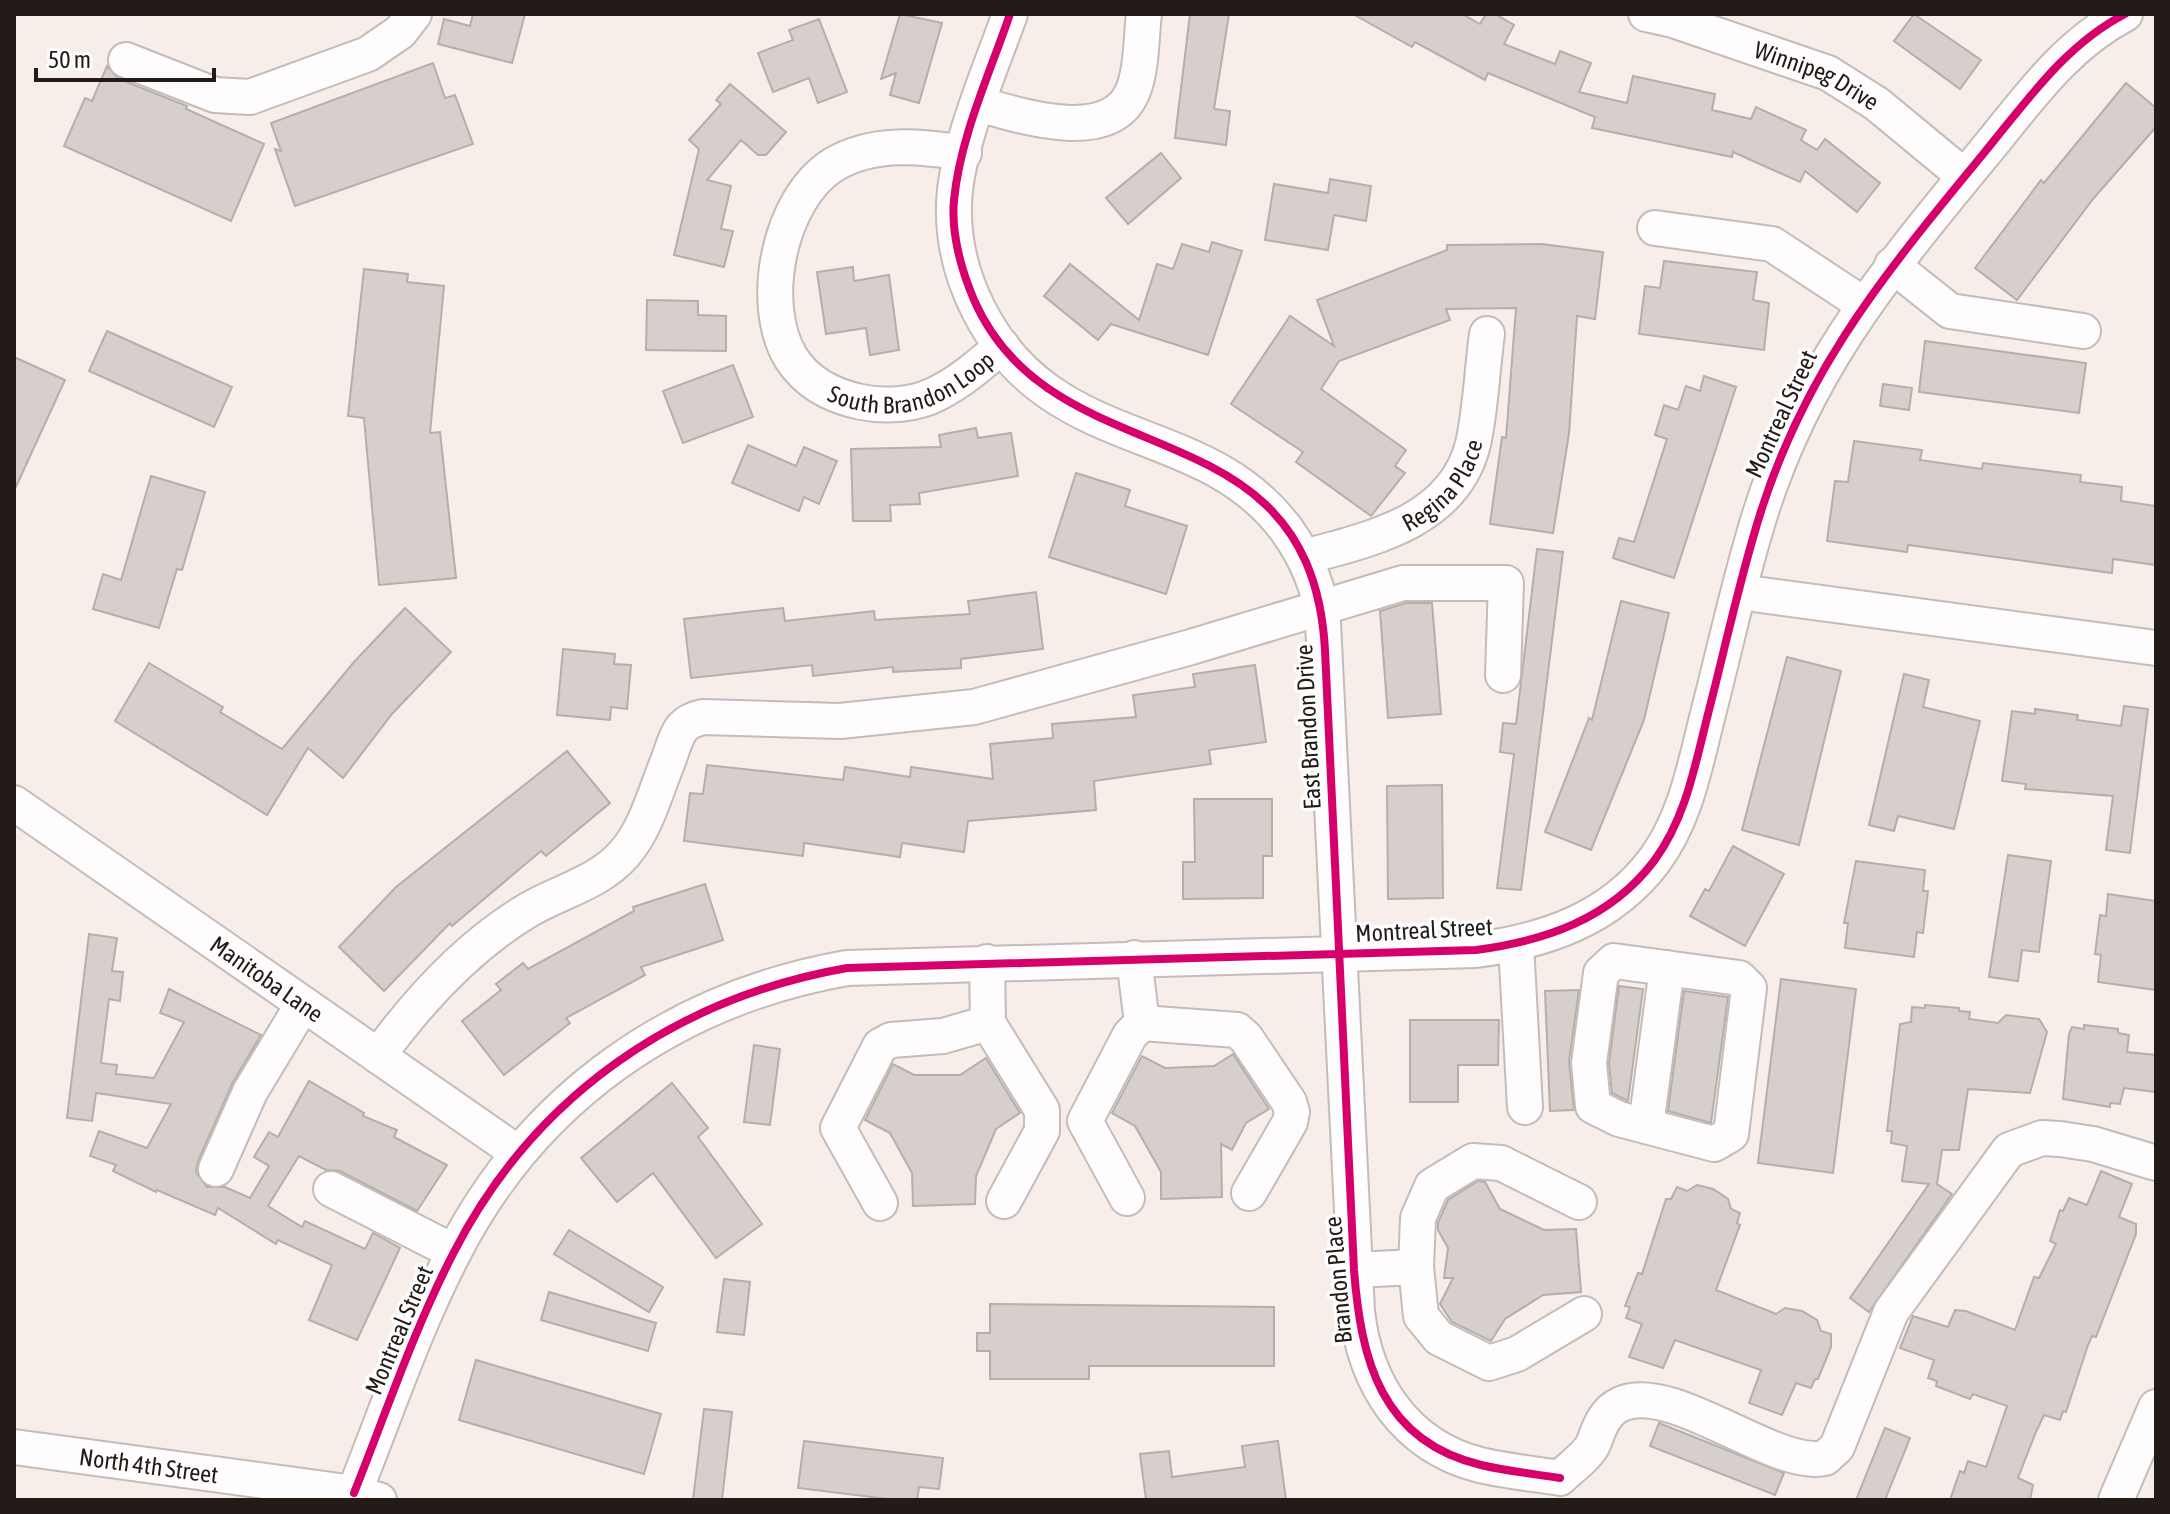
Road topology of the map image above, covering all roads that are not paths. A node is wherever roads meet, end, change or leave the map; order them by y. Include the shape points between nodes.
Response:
1 (1010, 14) edge
2 (1144, 14) edge
3 (1646, 14) edge
4 (2125, 14) edge
5 (412, 15) edge
6 (1693, 20) edge
7 (126, 60) dead end
8 (979, 104) junction
9 (964, 153) junction
10 (1964, 176) junction
11 (1655, 228) dead end
12 (1892, 265) junction
13 (1863, 304) junction
14 (2083, 331) dead end
15 (1487, 334) dead end
16 (1002, 346) junction
17 (1304, 557) junction
18 (1739, 592) junction
19 (1322, 606) junction
20 (2156, 648) edge
21 (1503, 675) dead end
22 (14, 803) edge
23 (1589, 917) junction
24 (1516, 945) junction
25 (1339, 954) junction
26 (1134, 958) junction
27 (1614, 961) junction
28 (987, 962) junction
29 (1667, 968) junction
30 (303, 1004) junction
31 (988, 1023) junction
32 (1142, 1023) junction
33 (378, 1056) junction
34 (1525, 1107) dead end
35 (1646, 1126) junction
36 (2156, 1141) edge
37 (2093, 1144) junction
38 (518, 1153) junction
39 (2156, 1163) edge
40 (216, 1169) dead end
41 (331, 1189) dead end
42 (1249, 1193) dead end
43 (1127, 1198) dead end
44 (1004, 1201) dead end
45 (1579, 1202) dead end
46 (880, 1203) dead end
47 (454, 1252) junction
48 (1416, 1267) junction
49 (1354, 1270) junction
50 (1584, 1314) dead end
51 (2156, 1407) edge
52 (14, 1447) edge
53 (366, 1496) edge
54 (2116, 1500) edge

1 - 8 street, East Brandon Drive
2 - 8 street via 1134,89 1118,113 1091,123 1041,119
3 - 6 street, Winnipeg Drive
4 - 10 street, Montreal Street via 2093,33 2054,68
5 - 7 street via 400,32 368,54 250,97 215,95
6 - 10 street, Winnipeg Drive via 1845,82
8 - 9 street, East Brandon Drive
9 - 16 street, East Brandon Drive via 953,203 959,258 977,306
9 - 16 street, South Brandon Loop via 885,148 836,163 816,177 800,198 780,253 776,282 782,336 791,357 825,391 869,404 915,402 936,395
10 - 12 street, Montreal Street
11 - 13 street via 1772,244
12 - 13 street, Montreal Street
12 - 14 street via 1950,311
13 - 18 street, Montreal Street via 1795,420 1765,497
15 - 17 street, Regina Place via 1472,444 1451,491 1417,519
16 - 17 street, East Brandon Drive via 1049,393 1236,479 1275,515
17 - 19 street, East Brandon Drive
18 - 20 street
18 - 23 street, Montreal Street via 1677,820 1655,860 1632,886
19 - 21 street via 1403,583 1506,583
19 - 25 street, East Brandon Drive
19 - 33 street via 974,707 840,721 692,720 678,735 641,830 621,858 488,938 418,1004
22 - 30 street, Manitoba Lane
23 - 24 street, Montreal Street
23 - 27 street
24 - 25 street, Montreal Street
24 - 34 street
25 - 26 street, Montreal Street
25 - 49 street, Brandon Place
26 - 28 street, Montreal Street
26 - 32 street
27 - 29 street
27 - 35 street via 1601,973 1589,1063 1593,1106
28 - 31 street
28 - 38 street, Montreal Street via 847,968 748,992 671,1026 613,1062 561,1106
29 - 35 street
29 - 35 street via 1739,978 1749,988 1731,1134 1714,1144
30 - 33 street, Manitoba Lane
30 - 40 street via 250,1092
31 - 44 street via 1042,1110 1042,1131
31 - 46 street via 880,1046 838,1128
32 - 42 street via 1237,1030 1289,1102 1290,1122
32 - 43 street via 1130,1035 1085,1121
33 - 38 street, Manitoba Lane
36 - 37 street
37 - 39 street
37 - 49 street, Brandon Place via 2042,1138 2009,1150 1891,1312 1837,1447 1825,1458 1796,1455 1662,1402 1619,1405 1598,1426 1594,1443 1560,1478 1480,1465 1428,1443 1390,1407 1360,1336
38 - 47 street, Montreal Street
41 - 47 street
45 - 48 street via 1501,1163 1473,1161 1432,1186 1418,1218
47 - 53 street, Montreal Street
48 - 49 street
48 - 50 street via 1421,1316 1439,1338 1489,1363 1517,1354
51 - 54 street
52 - 53 street, North 4th Street

